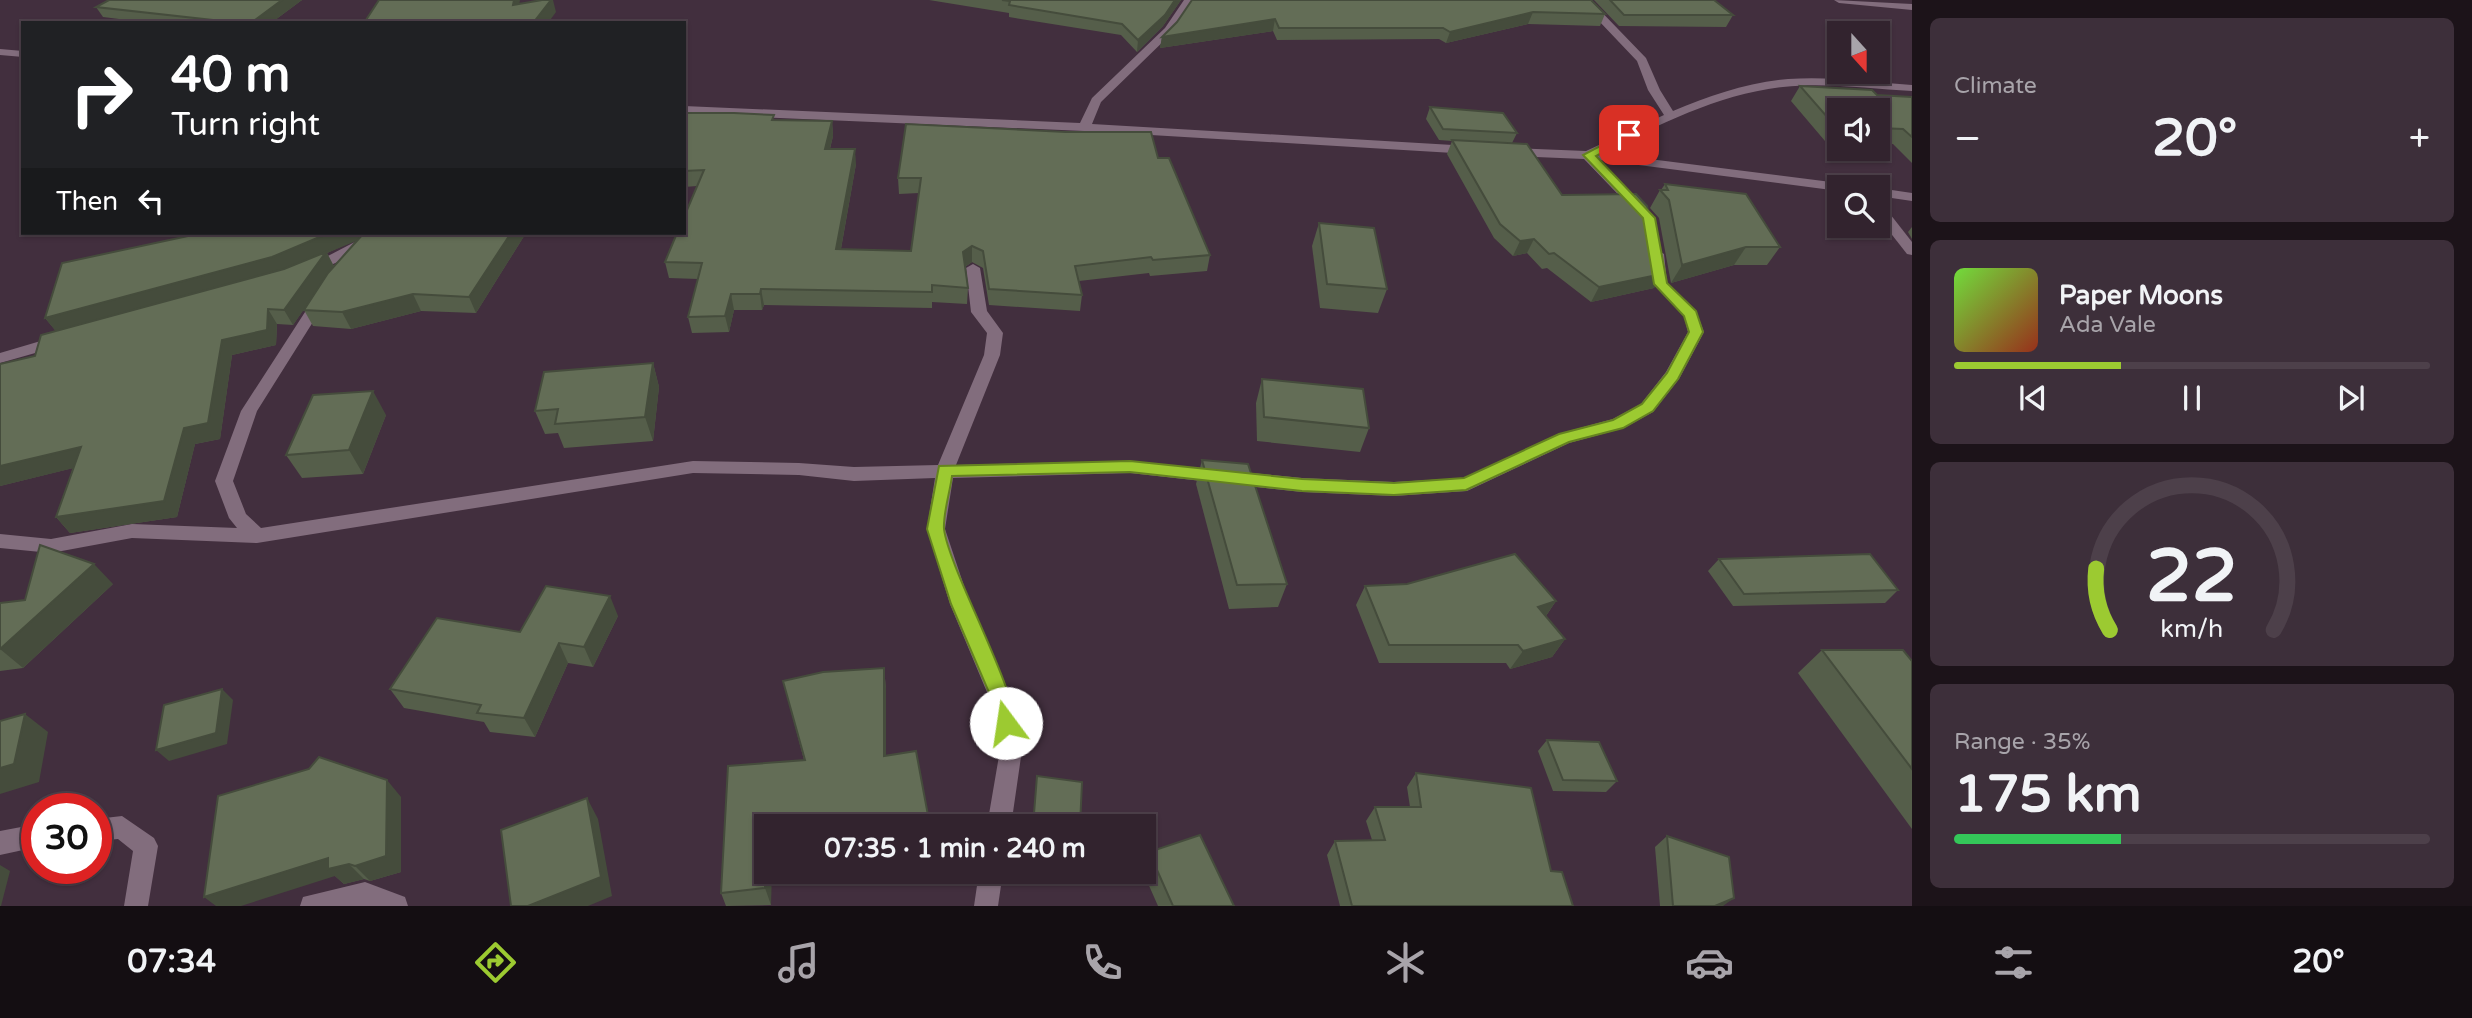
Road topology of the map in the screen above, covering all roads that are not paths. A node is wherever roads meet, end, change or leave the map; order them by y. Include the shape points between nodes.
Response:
1 (1189, 0) edge
2 (1584, 0) edge
3 (1839, 0) edge
4 (1912, 8) edge
5 (0, 52) edge
6 (21, 54) edge
7 (1912, 88) edge
8 (686, 110) edge
9 (1671, 116) junction
10 (1084, 127) junction
11 (1478, 151) edge
12 (1492, 151) edge
13 (1588, 155) junction
14 (1827, 185) edge
15 (1890, 194) edge
16 (1912, 197) edge
17 (1890, 223) edge
18 (378, 235) edge
19 (362, 246) junction
20 (1912, 251) edge
21 (973, 268) dead end
22 (299, 274) edge
23 (82, 334) edge
24 (0, 359) edge
25 (945, 470) junction
26 (257, 536) junction
27 (0, 541) edge
28 (1001, 814) edge
29 (112, 828) edge
30 (21, 838) edge
31 (0, 843) edge
32 (989, 884) edge
33 (136, 906) edge
34 (312, 906) edge
35 (396, 906) edge
36 (986, 906) edge

1 - 10 street via 1169,30 1096,101
2 - 9 street via 1642,60
3 - 4 street
5 - 6 street
7 - 9 street via 1783,83
8 - 10 street
9 - 13 street
10 - 11 street
12 - 13 street
13 - 14 street
13 - 25 street via 1649,218 1660,284 1691,314 1696,332 1673,375 1647,408 1618,424 1564,438 1466,484 1394,489 1302,485 1130,467
15 - 16 street
17 - 20 street
18 - 19 street
19 - 22 street
19 - 26 street via 332,281 249,411 225,481 238,518
21 - 25 street via 979,312 995,333 992,355
23 - 24 street
25 - 26 street via 854,474 693,467
25 - 28 street via 936,529 960,604 1000,697 1011,750
26 - 27 street via 132,531 51,546
29 - 33 street via 122,827 146,846
30 - 31 street
32 - 36 street
34 - 35 street via 365,894

